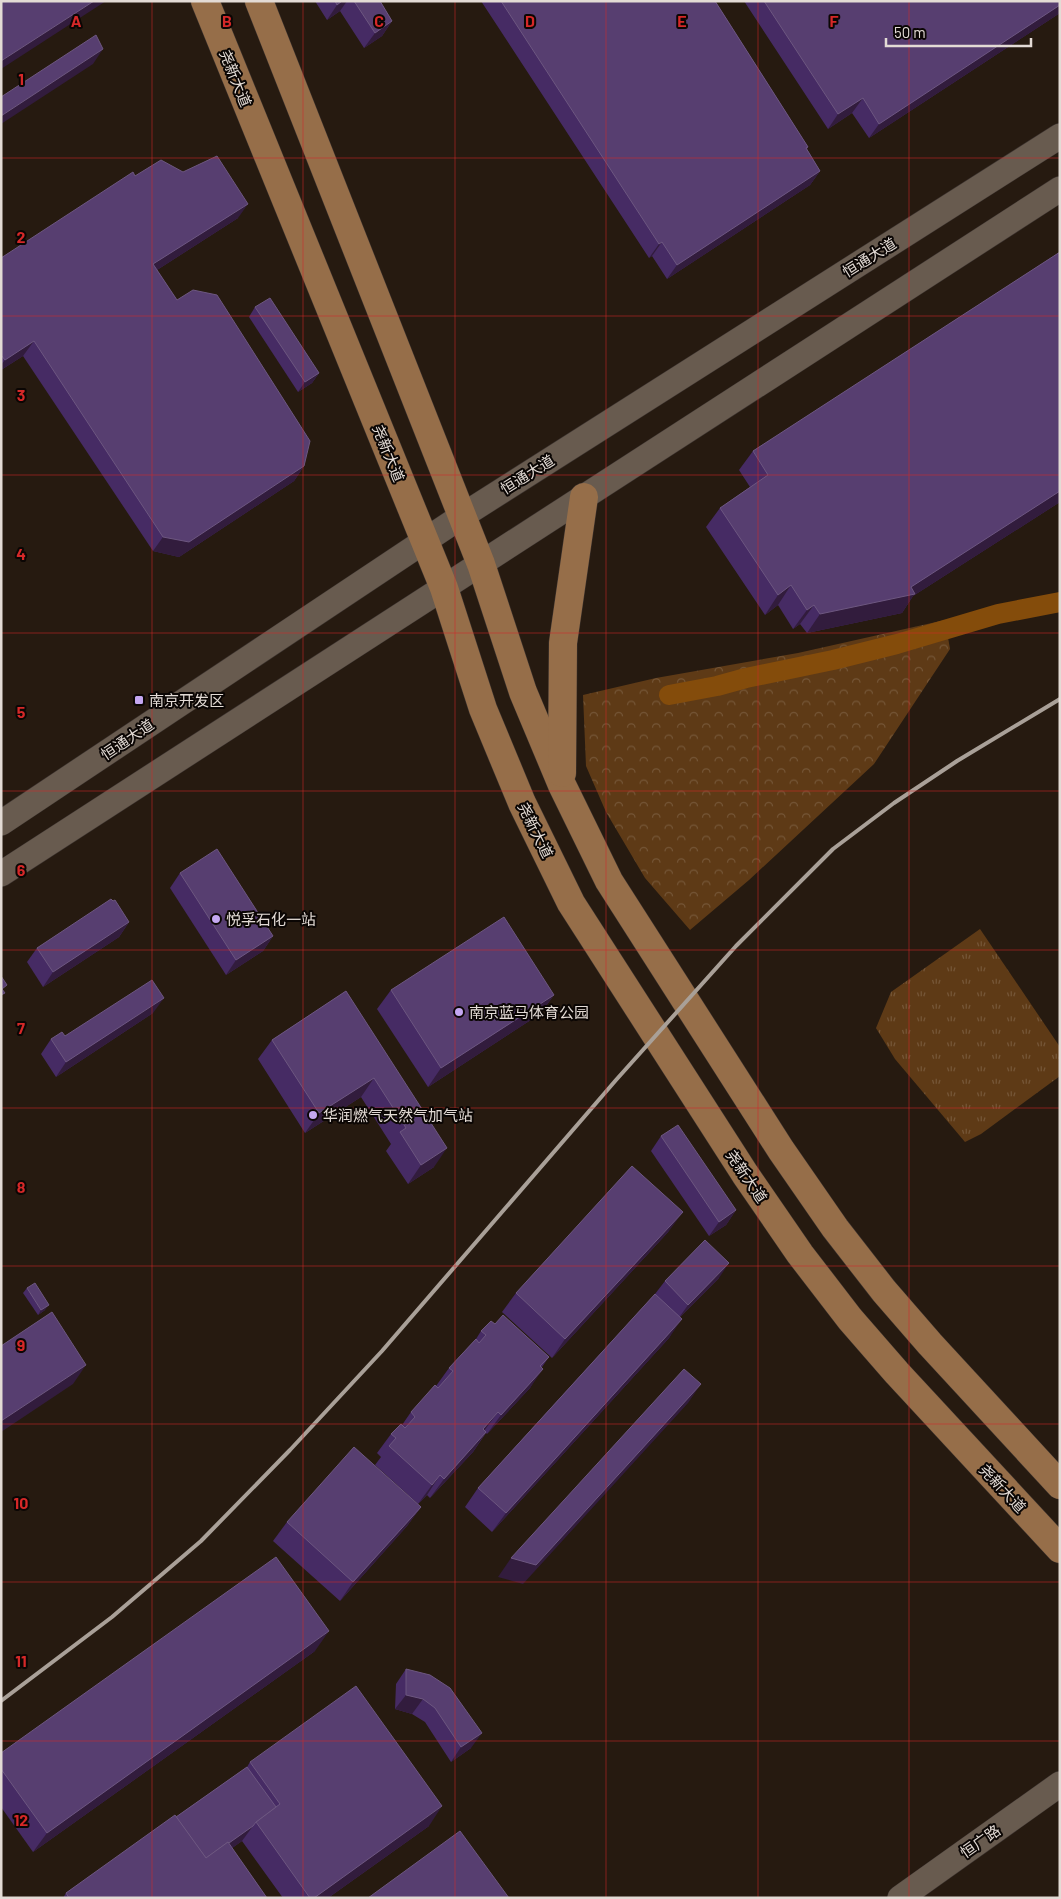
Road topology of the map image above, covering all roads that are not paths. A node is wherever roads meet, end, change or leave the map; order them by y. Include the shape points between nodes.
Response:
1 (205, 1) edge
2 (259, 1) edge
3 (1060, 136) edge
4 (1060, 189) edge
5 (584, 497) junction
6 (462, 516) junction
7 (424, 541) junction
8 (481, 564) junction
9 (444, 588) junction
10 (562, 785) junction
11 (1, 823) edge
12 (1, 874) edge
13 (1060, 1485) edge
14 (1060, 1549) edge
15 (1060, 1784) edge
16 (1060, 1803) edge
17 (900, 1898) edge
18 (929, 1898) edge

1 - 7 main road, 尧新大道
2 - 6 main road
3 - 6 main road, 恒通大道
4 - 5 main road
5 - 8 main road
5 - 10 main road via 563,643
6 - 7 main road, 恒通大道
6 - 8 main road
7 - 9 main road, 尧新大道
7 - 11 main road, 恒通大道
8 - 9 main road
8 - 10 main road via 523,692
9 - 12 main road
9 - 14 main road, 尧新大道 via 483,709 522,803 576,911 800,1254 897,1373
10 - 13 main road via 609,881 781,1150 835,1228 924,1338
15 - 17 main road, 恒广路
16 - 18 main road, 恒广路

